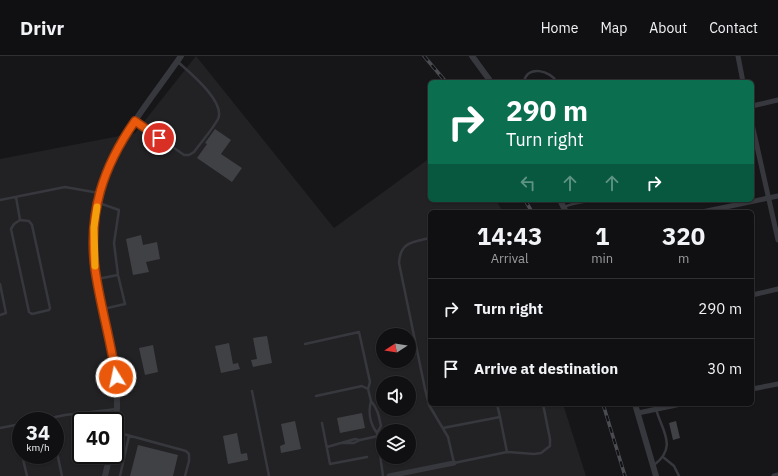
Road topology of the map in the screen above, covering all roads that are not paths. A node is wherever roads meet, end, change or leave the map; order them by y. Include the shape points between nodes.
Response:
1 (472, 56) edge
2 (738, 56) edge
3 (179, 59) edge
4 (490, 80) edge
5 (524, 80) edge
6 (556, 80) edge
7 (743, 80) edge
8 (778, 100) edge
9 (754, 106) edge
10 (135, 121) junction
11 (754, 133) edge
12 (100, 193) junction
13 (778, 196) edge
14 (16, 197) junction
15 (769, 198) junction
16 (0, 200) edge
17 (754, 201) edge
18 (578, 202) edge
19 (750, 202) edge
20 (97, 203) junction
21 (564, 210) edge
22 (712, 210) edge
23 (20, 220) junction
24 (428, 238) edge
25 (778, 240) edge
26 (118, 275) junction
27 (97, 279) junction
28 (0, 284) edge
29 (778, 289) edge
30 (754, 295) edge
31 (103, 309) junction
32 (0, 315) edge
33 (305, 344) dead end
34 (778, 384) edge
35 (368, 389) junction
36 (754, 389) edge
37 (252, 391) dead end
38 (316, 396) dead end
39 (428, 396) edge
40 (371, 402) junction
41 (430, 406) edge
42 (497, 406) edge
43 (543, 406) edge
44 (636, 406) edge
45 (671, 406) edge
46 (117, 408) junction
47 (656, 409) junction
48 (117, 412) edge
49 (638, 413) junction
50 (64, 415) edge
51 (500, 417) junction
52 (322, 423) dead end
53 (381, 424) edge
54 (12, 426) edge
55 (0, 428) edge
56 (442, 428) junction
57 (376, 433) edge
58 (124, 434) edge
59 (376, 434) edge
60 (130, 436) junction
61 (327, 447) junction
62 (507, 452) junction
63 (367, 457) dead end
64 (663, 457) junction
65 (454, 463) junction
66 (24, 464) edge
67 (59, 464) edge
68 (108, 464) edge
69 (381, 464) edge
70 (653, 465) junction
71 (778, 475) edge
72 (27, 476) edge
73 (62, 476) edge
74 (105, 476) edge
75 (120, 476) edge
76 (185, 476) edge
77 (269, 476) edge
78 (383, 476) edge
79 (389, 476) edge
80 (656, 476) edge
81 (679, 476) edge
82 (774, 476) edge

1 - 4 street
2 - 7 street
3 - 10 street
3 - 10 lane via 212,96 219,117 194,152 189,155 184,155
5 - 6 lane via 529,74 542,71
8 - 9 street
10 - 12 street via 111,161
11 - 15 street
12 - 14 lane via 65,187
12 - 20 street
13 - 15 street
14 - 16 lane
14 - 23 lane
15 - 17 street
15 - 25 street
18 - 21 lane
19 - 22 street
20 - 26 lane via 119,210 114,244
20 - 27 street via 94,227
23 - 23 lane via 12,229 29,312 32,314 50,308 32,224
24 - 39 lane via 403,247 398,263
26 - 27 lane
26 - 31 lane via 125,304
27 - 31 street
28 - 32 lane via 6,313
29 - 30 street
31 - 46 street via 116,377
33 - 35 lane via 359,332 370,382
34 - 36 street
35 - 38 lane via 362,386
35 - 40 lane
37 - 77 lane
40 - 53 lane via 376,407
40 - 57 lane via 369,409 372,427
41 - 56 lane
42 - 51 lane
43 - 62 lane via 550,446 541,453 534,454
44 - 49 street
45 - 47 street
46 - 48 street
46 - 50 lane
47 - 49 street
47 - 64 lane via 667,438
49 - 70 street
51 - 56 lane
51 - 62 lane
52 - 61 lane
54 - 55 lane
56 - 65 lane via 448,437
58 - 60 lane
59 - 61 lane
60 - 75 lane
60 - 76 lane via 186,450 189,461
61 - 63 lane via 330,464
62 - 65 lane
64 - 70 lane
64 - 81 lane via 674,466
65 - 79 street
66 - 72 lane
67 - 73 lane
68 - 74 street
69 - 78 lane
70 - 80 street
71 - 82 street

